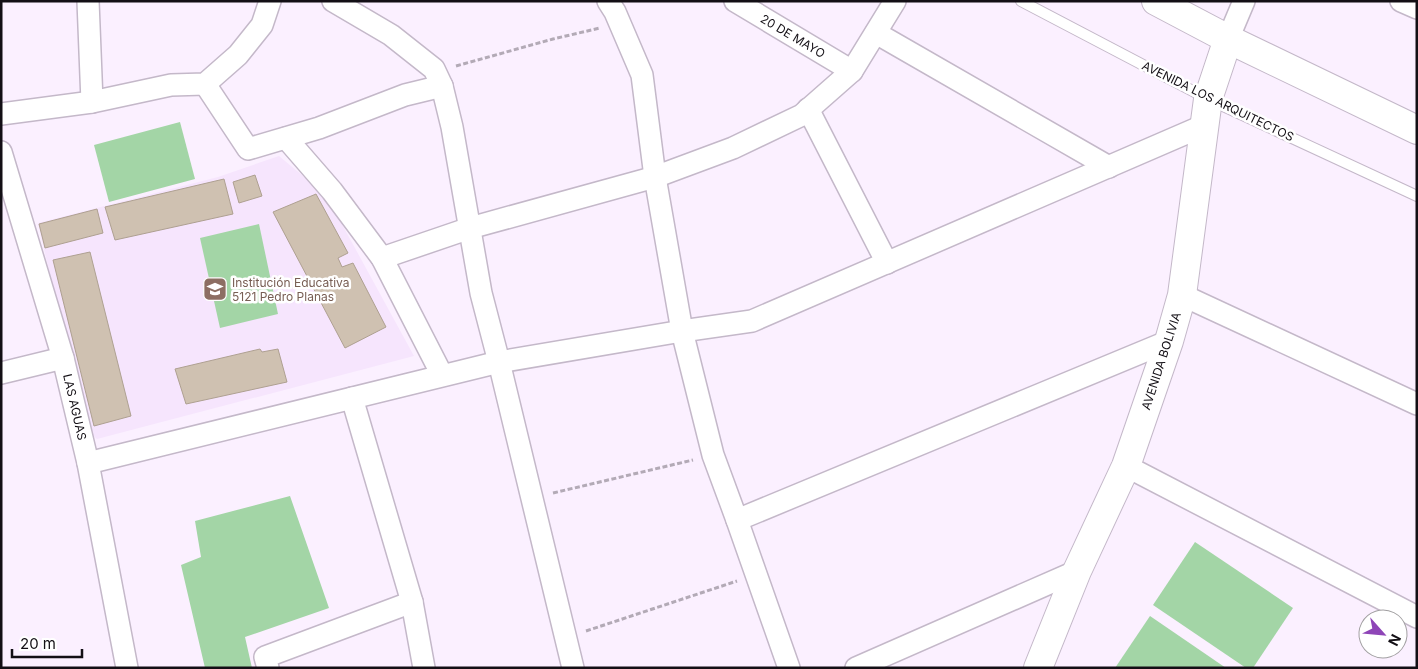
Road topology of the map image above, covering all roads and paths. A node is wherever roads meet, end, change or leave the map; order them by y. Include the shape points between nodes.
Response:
1 (88, 1) edge
2 (270, 1) edge
3 (333, 1) edge
4 (608, 1) edge
5 (735, 1) edge
6 (895, 1) edge
7 (1021, 1) edge
8 (1156, 1) edge
9 (1244, 1) edge
10 (1401, 1) edge
11 (1417, 8) edge
12 (620, 24) junction
13 (876, 32) junction
14 (1228, 39) junction
15 (852, 70) junction
16 (438, 78) junction
17 (205, 84) junction
18 (92, 102) junction
19 (808, 109) junction
20 (1207, 112) junction
21 (1, 114) edge
22 (1417, 130) edge
23 (286, 138) junction
24 (1, 152) edge
25 (1109, 167) junction
26 (656, 177) junction
27 (1417, 196) edge
28 (470, 228) junction
29 (382, 258) junction
30 (887, 263) junction
31 (1182, 295) junction
32 (682, 331) junction
33 (1169, 341) junction
34 (63, 358) junction
35 (499, 362) junction
36 (1, 373) edge
37 (442, 375) junction
38 (352, 398) junction
39 (1417, 404) edge
40 (713, 455) junction
41 (88, 463) junction
42 (1126, 466) junction
43 (532, 498) junction
44 (737, 520) junction
45 (1077, 571) junction
46 (756, 575) junction
47 (412, 602) junction
48 (1417, 618) edge
49 (565, 638) junction
50 (128, 668) edge
51 (268, 668) edge
52 (424, 668) edge
53 (573, 668) edge
54 (789, 668) edge
55 (856, 668) edge
56 (1038, 668) edge

1 - 18 street
2 - 17 street via 256,33 238,55
3 - 16 street via 391,35
4 - 12 street
5 - 15 street, 20 DE MAYO
6 - 13 street
7 - 20 lane, AVENIDA LOS ARQUITECTOS
8 - 14 main road
9 - 14 street
10 - 11 street
12 - 16 path via 553,39 460,66
12 - 26 street via 642,75
13 - 15 street
13 - 25 street
14 - 20 main road, AVENIDA BOLIVIA
14 - 22 main road
15 - 19 street
16 - 23 street via 406,95
16 - 28 street via 452,127
17 - 18 street via 171,84
17 - 23 street via 248,149
18 - 21 street
19 - 26 street via 802,115 733,148
19 - 30 street
20 - 25 street
20 - 27 lane, AVENIDA LOS ARQUITECTOS
20 - 31 main road, AVENIDA BOLIVIA
23 - 29 street via 332,191
24 - 34 street, LAS AGUAS
25 - 30 street
26 - 28 street
26 - 32 street
28 - 29 street
28 - 35 street via 481,293
29 - 37 street
30 - 32 street via 752,321
31 - 33 main road, AVENIDA BOLIVIA
31 - 39 street
32 - 35 street
32 - 40 street
33 - 42 main road, AVENIDA BOLIVIA
33 - 44 street
34 - 36 street
34 - 41 street, LAS AGUAS
35 - 37 street
35 - 43 street
37 - 38 street
38 - 41 street
38 - 47 street
40 - 43 path
40 - 44 street
41 - 50 street, LAS AGUAS
42 - 45 main road, AVENIDA BOLIVIA
42 - 48 street
43 - 49 street
44 - 46 street
45 - 55 street
45 - 56 main road, AVENIDA BOLIVIA
46 - 49 path
46 - 54 street
47 - 51 street via 265,657
47 - 52 street
49 - 53 street

